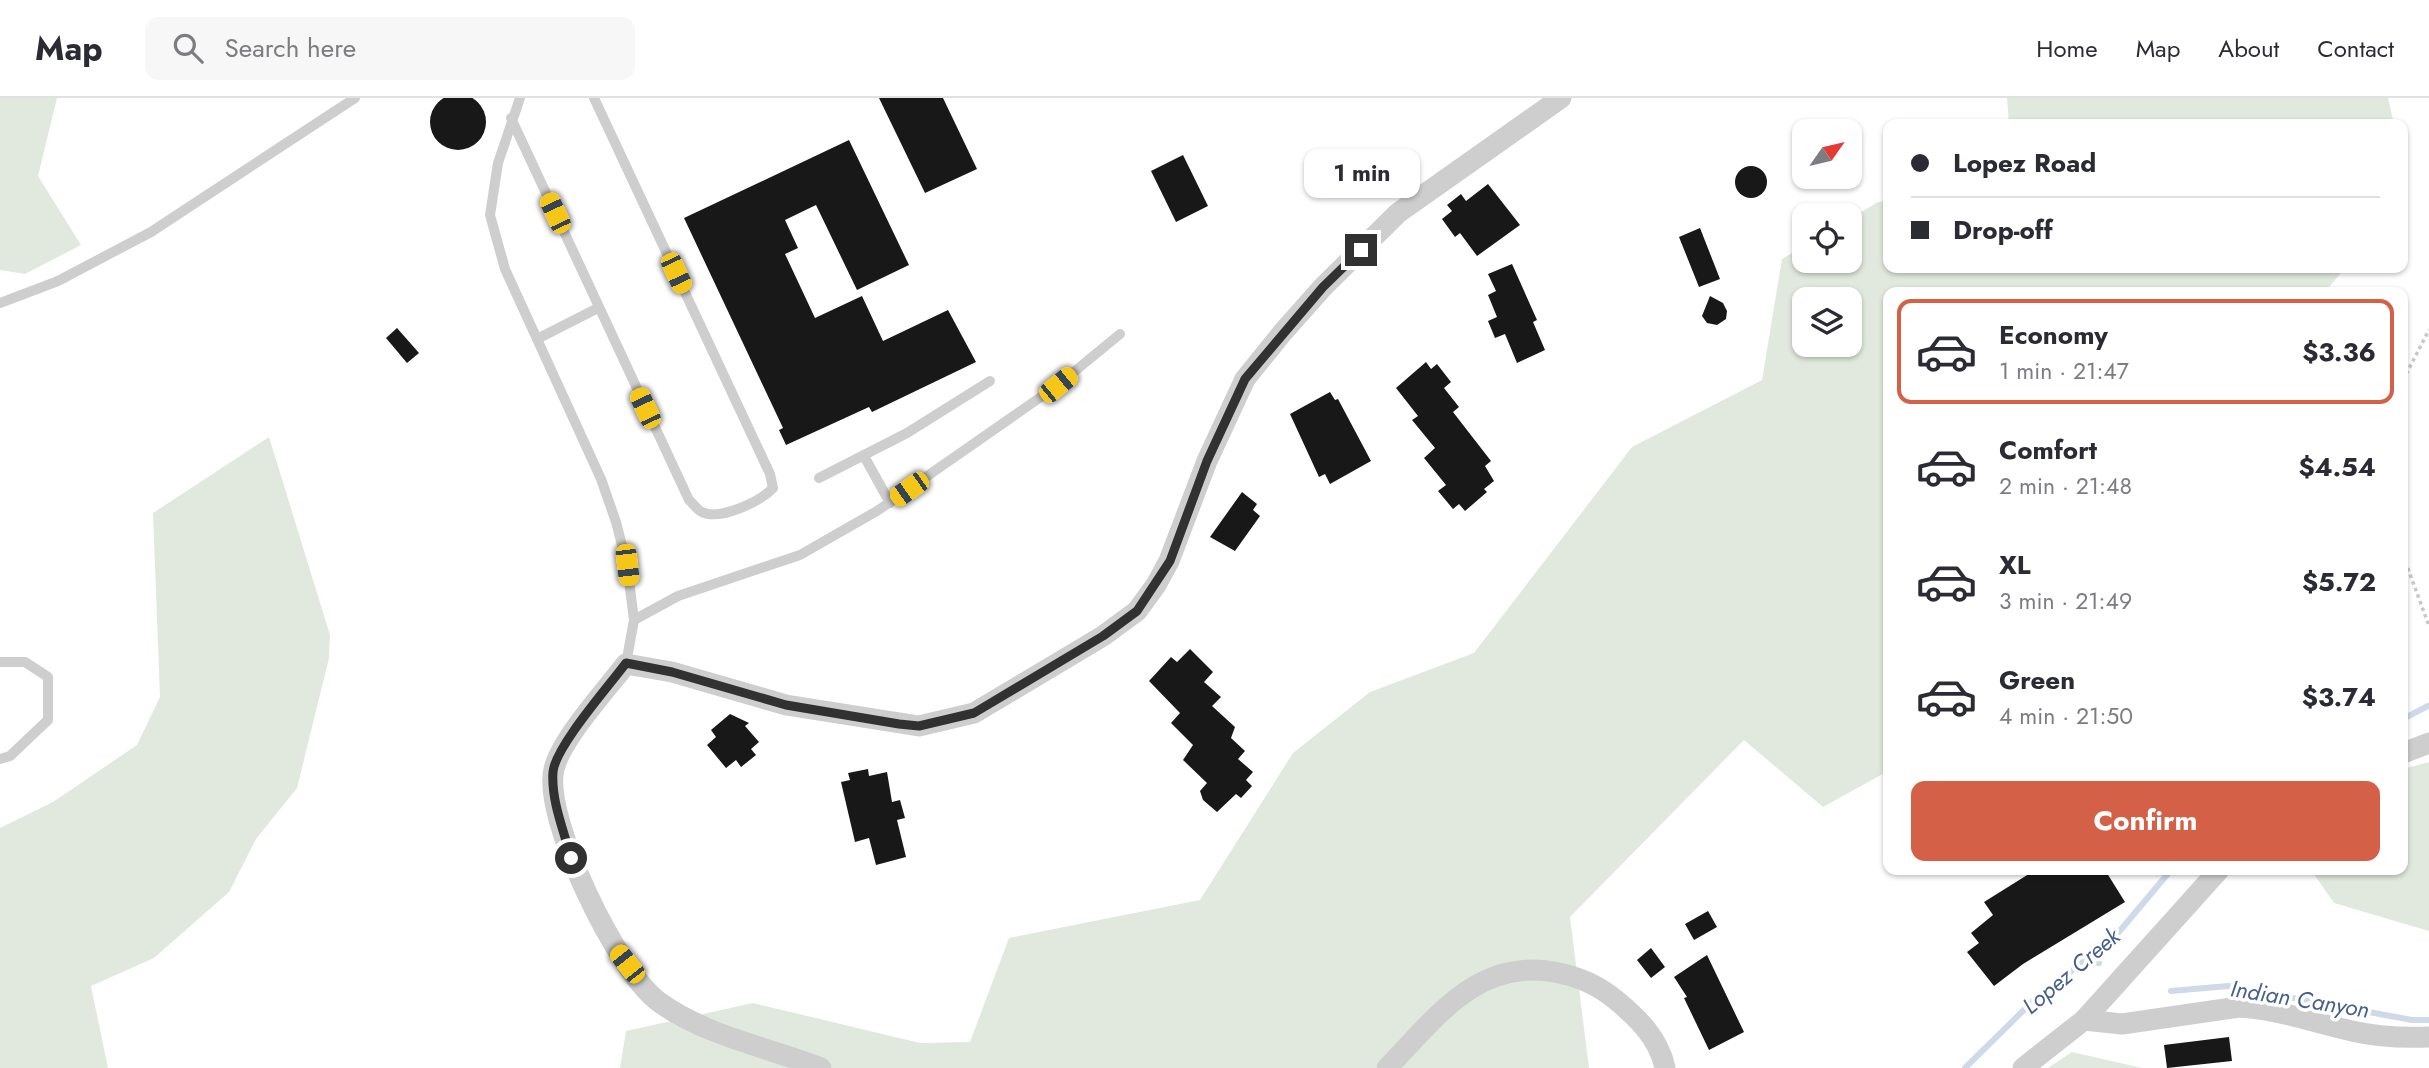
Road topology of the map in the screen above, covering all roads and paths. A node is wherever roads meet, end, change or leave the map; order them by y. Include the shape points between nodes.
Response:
1 (355, 98) edge
2 (520, 98) edge
3 (594, 98) edge
4 (1560, 98) edge
5 (510, 118) junction
6 (0, 303) edge
7 (598, 308) junction
8 (2429, 330) edge
9 (1120, 334) dead end
10 (537, 339) junction
11 (2408, 370) edge
12 (990, 381) dead end
13 (863, 456) junction
14 (819, 478) dead end
15 (890, 503) junction
16 (2408, 569) edge
17 (634, 620) junction
18 (2428, 624) edge
19 (0, 662) edge
20 (626, 663) junction
21 (2429, 744) edge
22 (2408, 751) edge
23 (0, 759) edge
24 (2207, 875) edge
25 (2084, 1020) junction
26 (2429, 1037) edge
27 (821, 1068) edge
28 (1387, 1068) edge
29 (1665, 1068) edge
30 (2023, 1068) edge

1 - 6 lane via 151,232 58,281
2 - 5 lane
3 - 7 lane via 770,474 773,488 764,498 713,514 702,512 689,500
4 - 20 street via 1398,213 1283,332 1245,379 1156,585 1137,611 1103,636 974,713 919,726 786,705
5 - 7 lane
5 - 10 lane via 491,215 505,269
7 - 10 lane
8 - 11 path
9 - 15 lane via 1058,385
10 - 17 lane via 601,479 627,565
12 - 13 lane
13 - 14 lane
13 - 15 lane
15 - 17 lane via 800,555 678,596
16 - 18 path
17 - 20 lane
19 - 23 lane via 25,662 48,677 48,720
20 - 27 street via 563,747 553,770 554,794 571,858 613,946 656,1000 695,1024
21 - 22 street
24 - 25 street
25 - 26 street via 2122,1024 2249,1007 2354,1032
25 - 30 street
28 - 29 street via 1452,1001 1481,981 1507,971 1538,969 1576,976 1607,993 1650,1034

